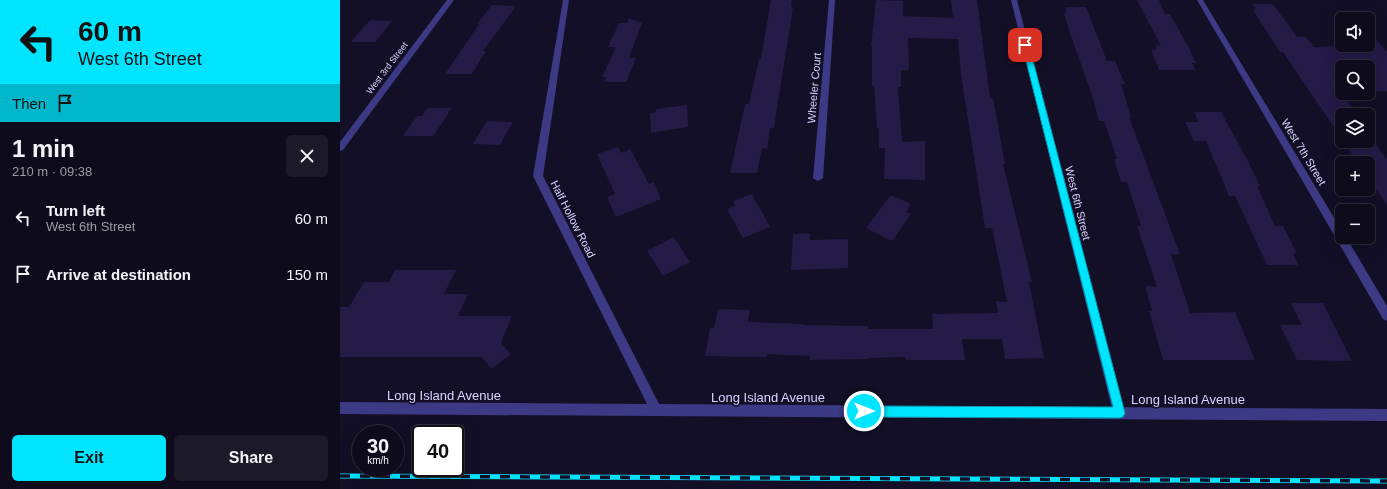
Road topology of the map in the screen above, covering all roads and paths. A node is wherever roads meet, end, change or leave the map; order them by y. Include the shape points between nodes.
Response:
1 (451, 0) edge
2 (566, 0) edge
3 (832, 0) edge
4 (1014, 0) edge
5 (1200, 0) edge
6 (340, 148) edge
7 (818, 178) dead end
8 (1387, 316) edge
9 (340, 408) edge
10 (656, 410) junction
11 (1119, 413) junction
12 (1387, 414) edge

1 - 6 street, West 3rd Street
2 - 10 street, Half Hollow Road via 538,176
3 - 7 street, Wheeler Court
4 - 11 street, West 6th Street
5 - 8 street, West 7th Street
9 - 10 street, Long Island Avenue
10 - 11 street, Long Island Avenue
11 - 12 street, Long Island Avenue

